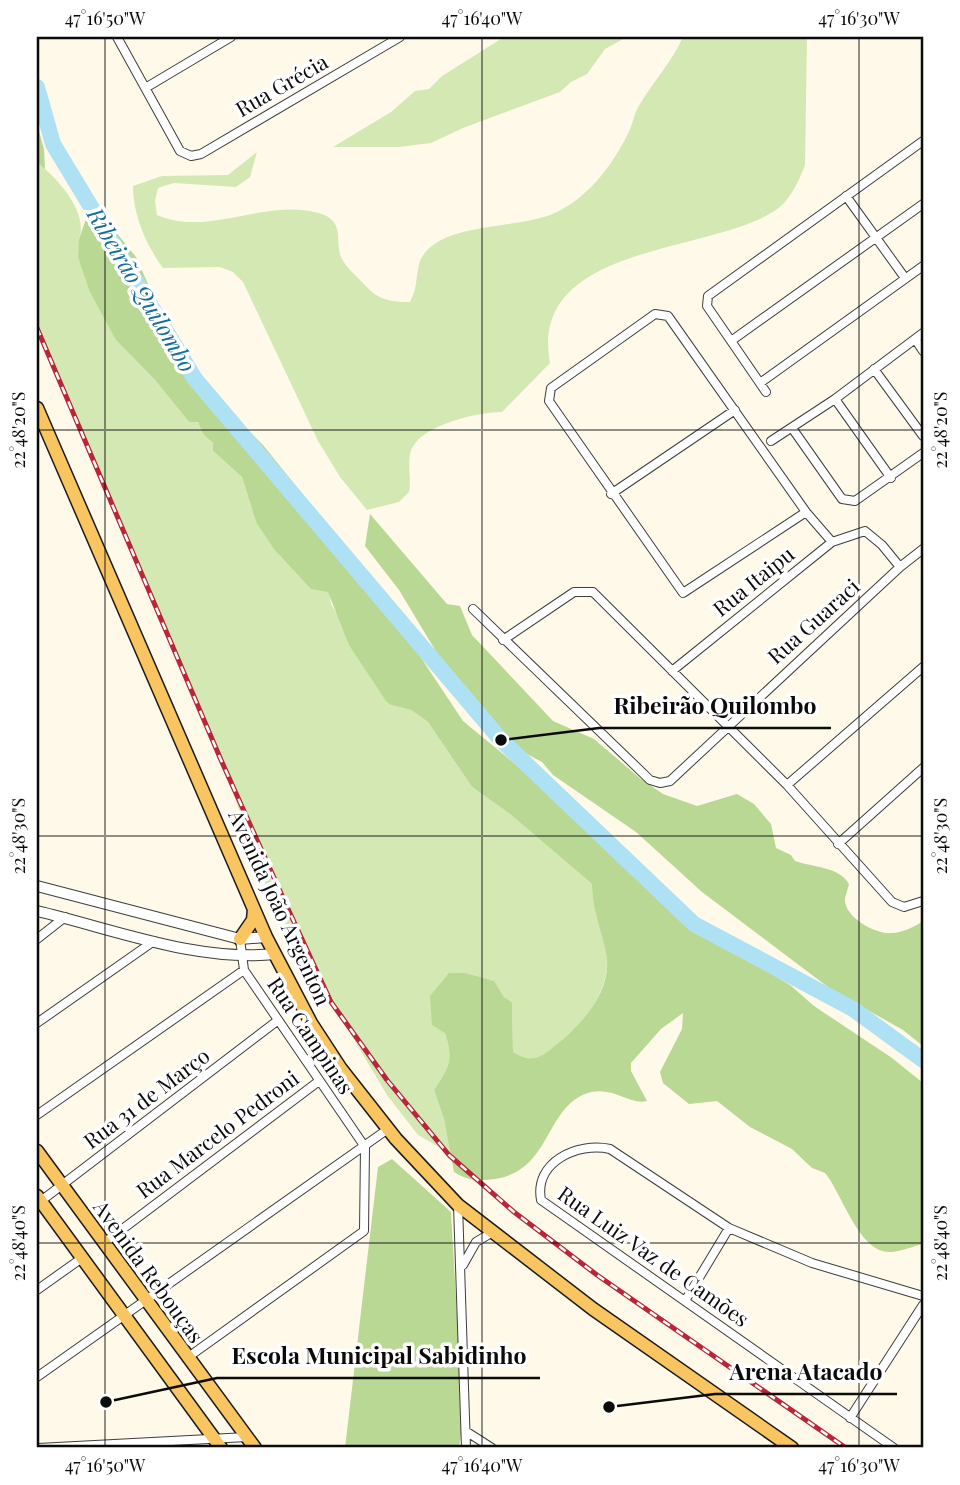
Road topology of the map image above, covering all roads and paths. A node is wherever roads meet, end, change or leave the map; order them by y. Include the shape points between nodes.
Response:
1 (117, 37) edge
2 (232, 37) edge
3 (400, 37) edge
4 (147, 87) junction
5 (923, 141) edge
6 (846, 196) junction
7 (923, 204) edge
8 (875, 238) junction
9 (923, 266) edge
10 (905, 278) junction
11 (923, 333) edge
12 (915, 339) junction
13 (731, 341) junction
14 (923, 351) edge
15 (874, 369) junction
16 (760, 383) junction
17 (766, 392) dead end
18 (835, 399) junction
19 (37, 408) edge
20 (735, 410) junction
21 (792, 428) junction
22 (923, 436) edge
23 (771, 441) dead end
24 (923, 453) edge
25 (891, 478) junction
26 (611, 494) junction
27 (806, 512) junction
28 (832, 542) junction
29 (923, 549) edge
30 (900, 567) junction
31 (473, 609) dead end
32 (503, 640) junction
33 (923, 667) edge
34 (672, 671) junction
35 (728, 724) junction
36 (923, 768) edge
37 (787, 785) junction
38 (838, 844) junction
39 (37, 886) edge
40 (921, 903) edge
41 (254, 909) junction
42 (37, 911) edge
43 (65, 918) junction
44 (266, 937) junction
45 (37, 939) edge
46 (240, 939) junction
47 (154, 941) junction
48 (275, 954) junction
49 (241, 957) junction
50 (244, 970) junction
51 (277, 1021) junction
52 (37, 1023) edge
53 (319, 1081) junction
54 (37, 1115) edge
55 (388, 1129) junction
56 (365, 1147) junction
57 (37, 1151) edge
58 (62, 1186) junction
59 (38, 1200) edge
60 (458, 1205) junction
61 (729, 1228) junction
62 (491, 1233) junction
63 (104, 1243) junction
64 (82, 1258) junction
65 (461, 1271) junction
66 (37, 1290) edge
67 (923, 1296) edge
68 (146, 1298) junction
69 (685, 1301) junction
70 (923, 1305) edge
71 (124, 1314) junction
72 (187, 1358) junction
73 (37, 1377) edge
74 (849, 1418) junction
75 (467, 1432) junction
76 (218, 1443) edge
77 (251, 1443) edge
78 (782, 1446) edge
79 (38, 1448) edge
80 (466, 1448) edge
81 (492, 1448) edge
82 (894, 1448) edge

1 - 4 street
2 - 4 street
3 - 4 street, Rua Grécia via 191,156 180,151
5 - 6 street
6 - 8 street
6 - 13 street via 708,296 707,306
7 - 8 street
8 - 10 street
8 - 13 street
9 - 10 street
10 - 16 street
11 - 12 street
12 - 14 street
12 - 15 street
13 - 16 street
15 - 18 street
15 - 22 street
16 - 17 street
18 - 21 street
18 - 25 street
19 - 41 main road, Avenida João Argenton
20 - 26 street
20 - 26 street via 668,316 655,314 548,394
20 - 27 street
21 - 23 street
21 - 25 street via 842,499 855,501
24 - 25 street
26 - 27 street via 683,593
27 - 28 street
28 - 30 street, Rua Itaipu via 864,531
28 - 34 street, Rua Itaipu
29 - 30 street, Rua Guaraci
30 - 35 street, Rua Guaraci
31 - 32 street
32 - 34 street via 574,592 584,590 593,592
32 - 35 street, Rua Guaraci via 650,780 670,780
33 - 37 street
34 - 35 street
35 - 37 street
36 - 38 street
37 - 38 street
38 - 40 street via 892,902 904,907
39 - 46 street
41 - 44 main road, Avenida João Argenton
41 - 46 main road via 253,920
42 - 43 street
43 - 45 street
43 - 47 street
44 - 46 street
44 - 48 main road, Avenida João Argenton
46 - 49 street, Rua Campinas
47 - 49 street
47 - 52 street
48 - 49 street
48 - 55 main road, Avenida João Argenton via 334,1057
49 - 50 street, Rua Campinas
50 - 51 street, Rua Campinas
50 - 54 street
51 - 53 street, Rua Campinas
51 - 58 street, Rua 31 de Março
53 - 56 street, Rua Campinas
53 - 63 street, Rua Marcelo Pedroni
55 - 56 street
55 - 60 main road, Avenida João Argenton
56 - 68 street
56 - 72 street via 364,1231
57 - 58 main road, Avenida Rebouças
58 - 59 street, Rua 31 de Março
58 - 63 main road, Avenida Rebouças
59 - 64 main road
60 - 62 main road, Avenida João Argenton
60 - 65 street
61 - 67 street via 812,1264
61 - 69 street
61 - 69 street, Rua Luiz Vaz de Camões via 610,1149 589,1147 559,1158 544,1170 538,1185 541,1200
62 - 65 street via 467,1253
62 - 78 main road, Avenida João Argenton
63 - 68 main road, Avenida Rebouças
64 - 66 street
64 - 71 main road
65 - 75 street
68 - 71 street
68 - 72 main road, Avenida Rebouças
69 - 74 street, Rua Luiz Vaz de Camões
70 - 74 street
71 - 73 street
71 - 76 main road
72 - 77 main road, Avenida Rebouças
74 - 82 street, Rua Luiz Vaz de Camões
75 - 80 street
75 - 81 street
76 - 77 street
76 - 79 street

